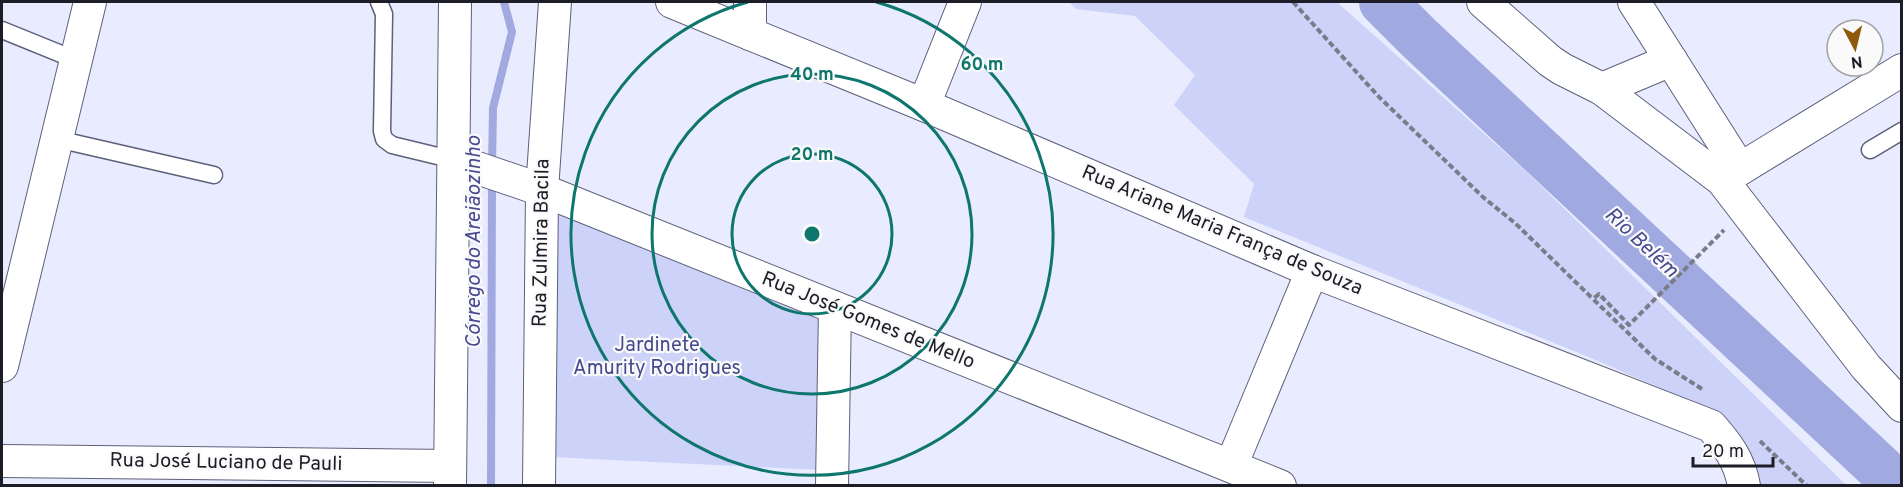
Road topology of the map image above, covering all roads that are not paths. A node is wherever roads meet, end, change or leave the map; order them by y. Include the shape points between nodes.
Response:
1 (90, 2) edge
2 (379, 2) edge
3 (455, 2) edge
4 (555, 2) edge
5 (672, 2) edge
6 (750, 2) edge
7 (965, 2) edge
8 (1483, 2) edge
9 (1634, 2) edge
10 (2, 30) edge
11 (750, 34) junction
12 (76, 60) junction
13 (1671, 60) junction
14 (1902, 70) edge
15 (1602, 89) junction
16 (924, 105) junction
17 (1902, 131) edge
18 (57, 140) junction
19 (1870, 150) dead end
20 (454, 160) junction
21 (1731, 174) junction
22 (214, 175) dead end
23 (542, 190) junction
24 (1312, 271) junction
25 (835, 308) junction
26 (2, 358) edge
27 (1902, 406) edge
28 (2, 461) edge
29 (1232, 466) junction
30 (450, 476) edge
31 (539, 486) edge
32 (832, 486) edge
33 (1280, 486) edge
34 (1744, 486) edge

1 - 12 street
2 - 20 lane via 384,14 384,140
3 - 20 street
4 - 23 street, Rua Zulmira Bacila
5 - 11 street, Rua Ariane Maria França de Souza
6 - 11 street
7 - 16 street
8 - 15 street via 1550,61
9 - 13 street
10 - 12 lane
11 - 16 street, Rua Ariane Maria França de Souza
12 - 18 street
13 - 15 street
13 - 21 street
14 - 21 street
15 - 21 street
16 - 24 street, Rua Ariane Maria França de Souza
17 - 19 lane
18 - 22 lane
18 - 26 street
20 - 23 street, Rua José Gomes de Mello
20 - 30 street
21 - 27 street via 1866,366
23 - 25 street, Rua José Gomes de Mello
23 - 31 street, Rua Zulmira Bacila
24 - 29 street
24 - 34 street, Rua Ariane Maria França de Souza via 1711,426 1730,447
25 - 29 street, Rua José Gomes de Mello
25 - 32 street
28 - 30 street, Rua José Luciano de Pauli
29 - 33 street, Rua José Gomes de Mello

